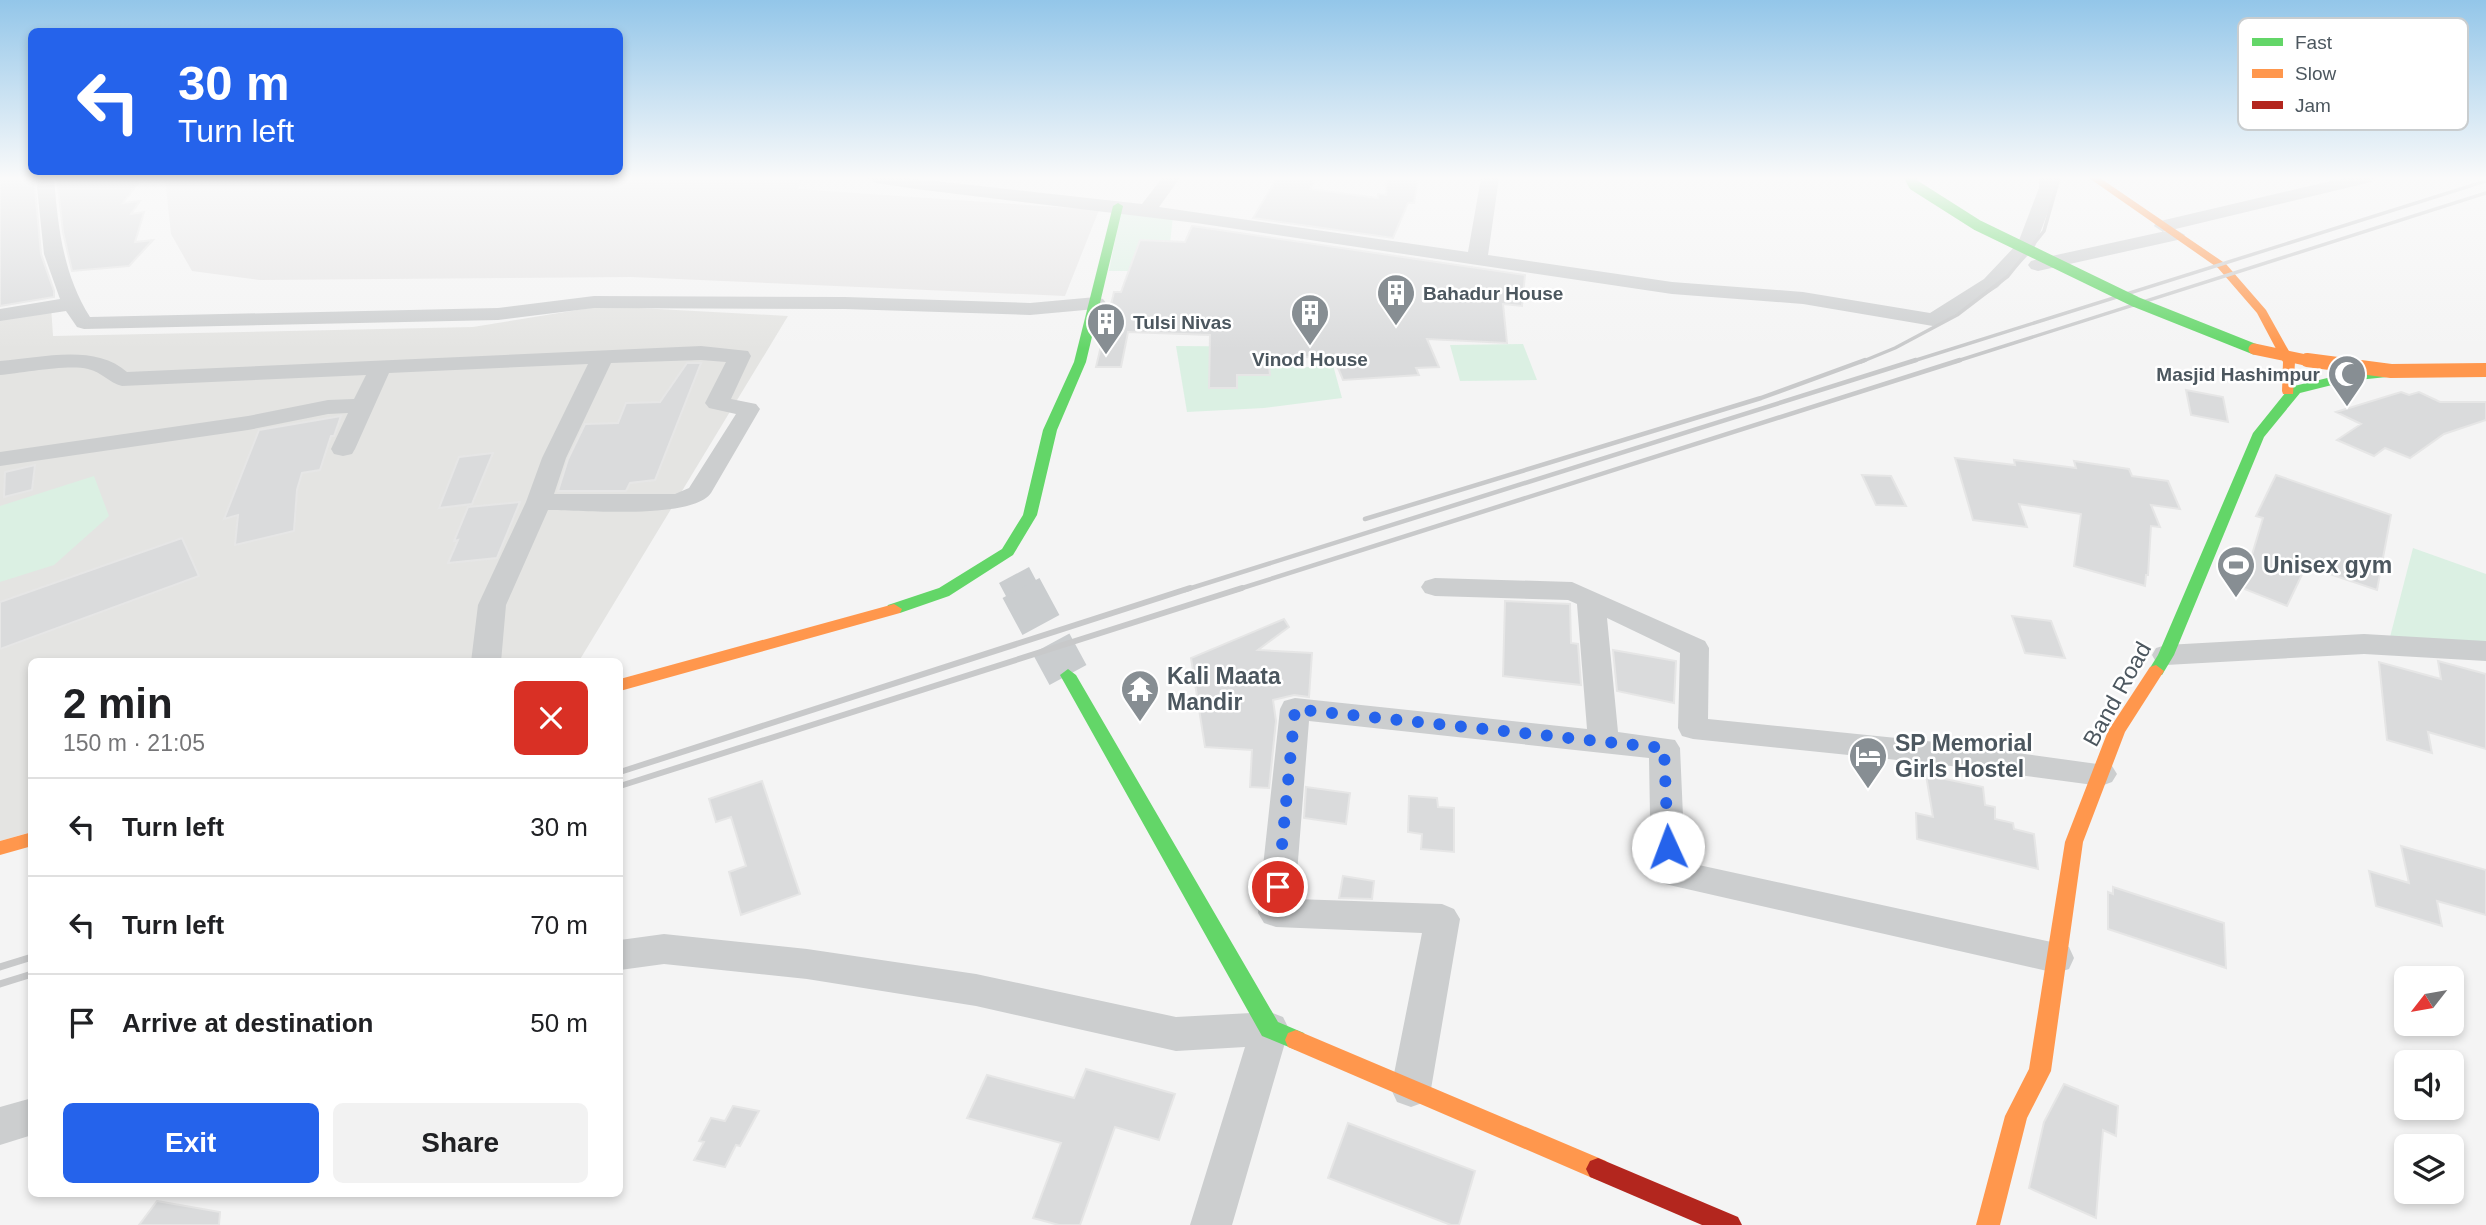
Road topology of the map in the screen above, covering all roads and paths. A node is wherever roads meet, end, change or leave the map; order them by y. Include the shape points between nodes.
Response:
1 (48, 235) edge
2 (1111, 235) edge
3 (1316, 235) edge
4 (1481, 235) edge
5 (1998, 235) edge
6 (2030, 235) edge
7 (2149, 235) edge
8 (2177, 235) edge
9 (1477, 259) junction
10 (2016, 270) dead end
11 (1096, 303) junction
12 (70, 304) junction
13 (0, 315) edge
14 (603, 358) junction
15 (0, 368) edge
16 (380, 368) junction
17 (2486, 369) edge
18 (2288, 398) junction
19 (362, 406) junction
20 (343, 449) dead end
21 (0, 459) edge
22 (539, 502) junction
23 (1030, 515) junction
24 (1017, 564) tunnel mouth
25 (1435, 587) dead end
26 (1591, 600) junction
27 (2486, 651) edge
28 (2166, 655) junction
29 (486, 658) edge
30 (1068, 676) tunnel mouth
31 (623, 684) edge
32 (1604, 742) junction
33 (2101, 774) junction
34 (28, 840) edge
35 (0, 848) edge
36 (623, 955) edge
37 (2056, 958) junction
38 (1270, 1028) junction
39 (1411, 1089) junction
40 (28, 1117) edge
41 (0, 1126) edge
42 (1211, 1225) edge
43 (1730, 1225) edge
44 (1988, 1225) edge

1 - 12 street
2 - 11 main road
3 - 9 street
4 - 9 street
5 - 17 main road, bridge via 2136,302 2259,351 2378,370
6 - 9 street via 1991,283 1933,320 1828,300 1672,288
7 - 10 street
8 - 18 main road via 2222,265 2262,313 2289,362
11 - 12 street via 1030,309 594,302 498,314 84,323
11 - 23 main road via 1080,362 1050,430
12 - 13 street
14 - 16 street
14 - 22 street via 554,458
14 - 22 street via 701,353 740,356 717,403 742,407 748,413 691,498 670,503
15 - 16 street via 86,361 110,368 122,379
16 - 19 street
17 - 18 main road, Band Road via 2348,377 2295,390
18 - 28 main road, Band Road via 2258,436
19 - 20 street
19 - 21 street via 328,407
22 - 29 street via 492,605
23 - 24 main road
23 - 31 main road via 1008,552 944,592 857,621 761,643
25 - 26 street via 1572,591
26 - 32 street
26 - 33 street via 1695,648 1693,728
27 - 28 street via 2364,644
28 - 33 main road, Band Road via 2117,731
30 - 38 main road
32 - 37 street via 1664,748 1668,872
32 - 39 street via 1295,709 1276,913 1442,919
33 - 37 main road, Band Road via 2074,842
34 - 35 main road
36 - 38 street via 664,949 807,964 976,990 1176,1034
37 - 44 main road, Band Road via 2040,1071 2016,1116
38 - 39 main road
38 - 42 street
39 - 43 main road
40 - 41 street

